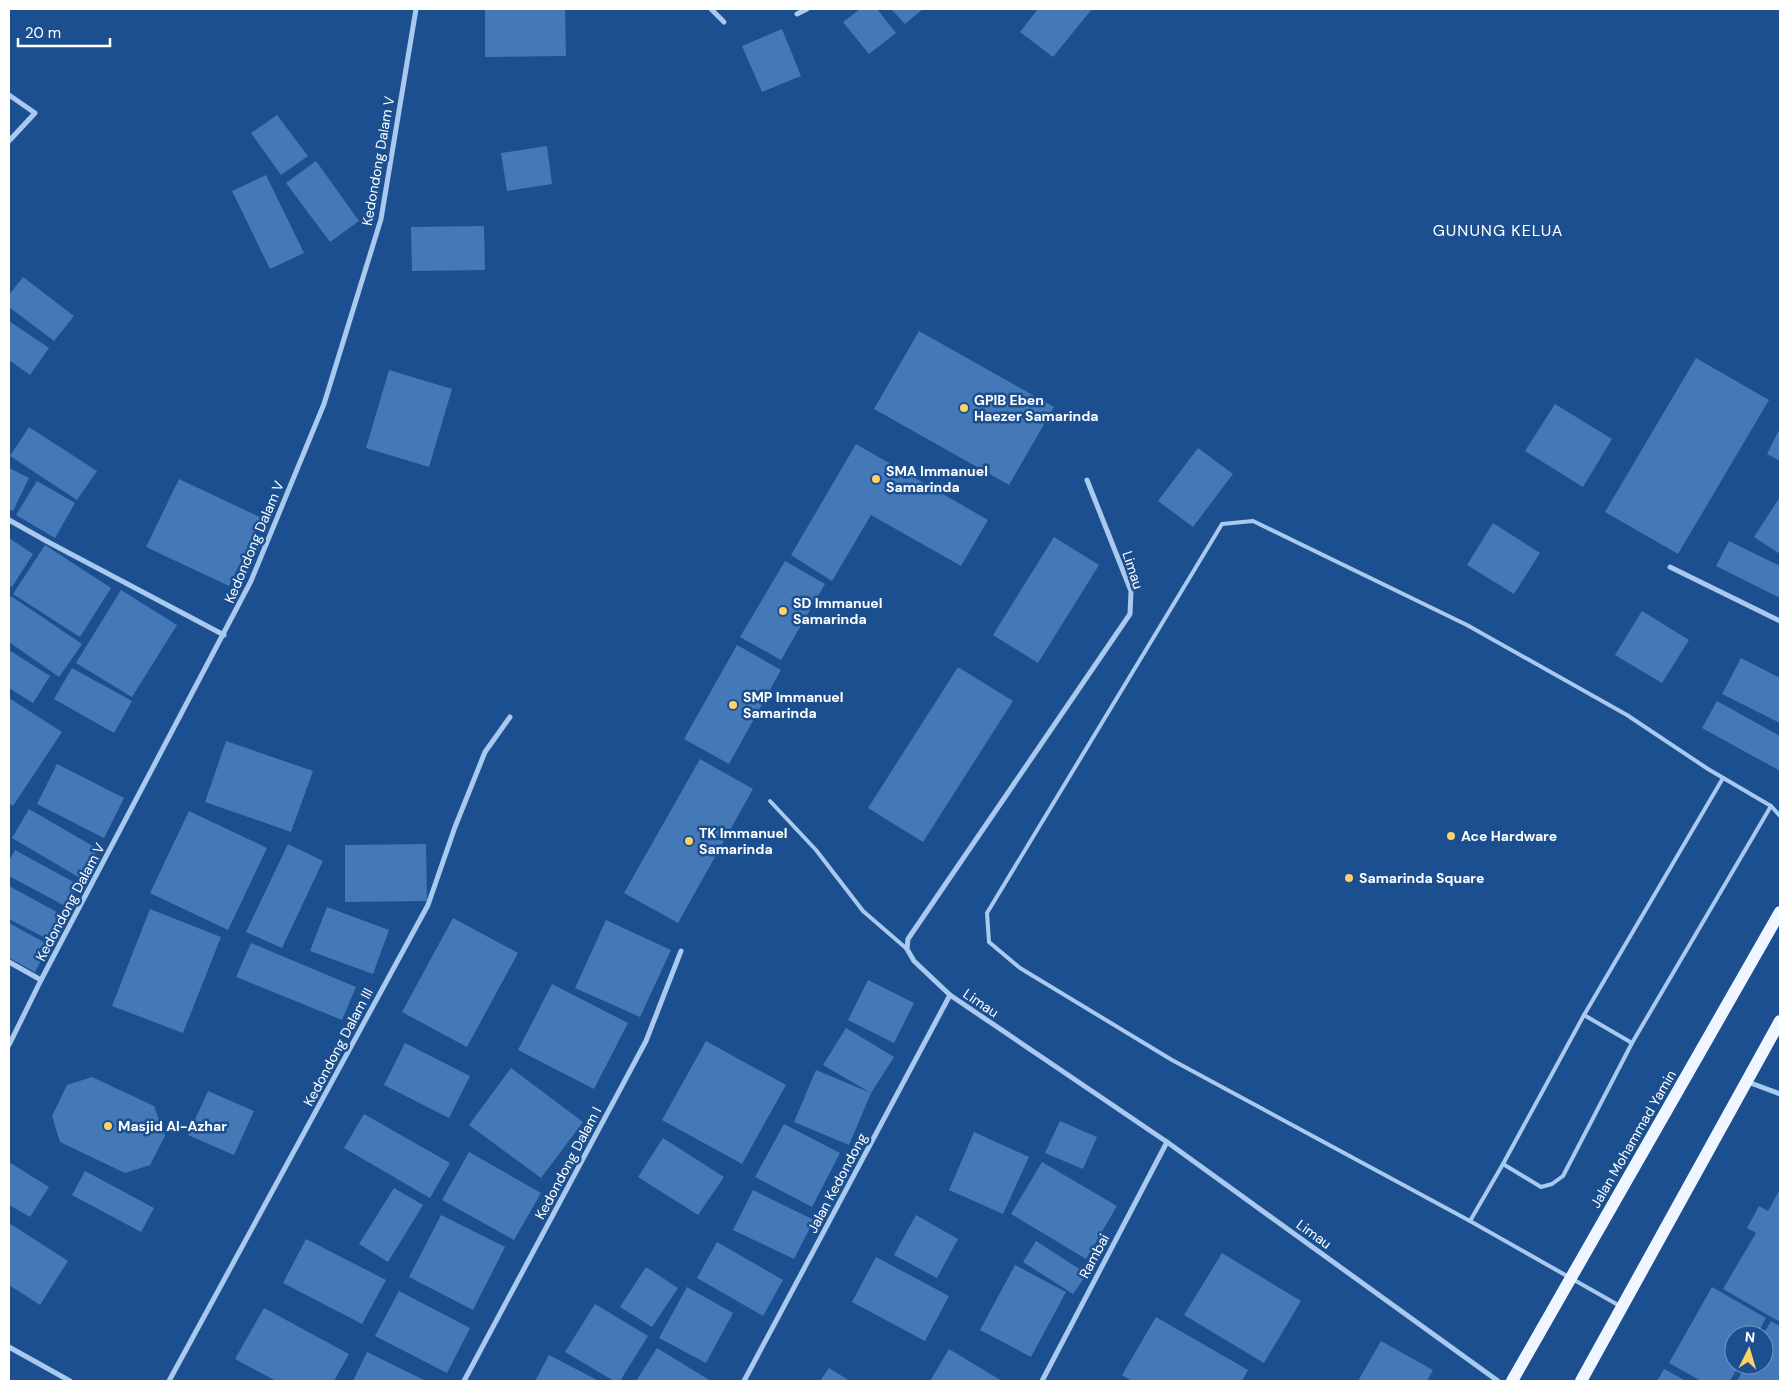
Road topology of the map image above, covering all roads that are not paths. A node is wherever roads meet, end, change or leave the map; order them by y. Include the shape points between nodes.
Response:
1 (711, 9) edge
2 (807, 9) edge
3 (416, 10) edge
4 (797, 14) dead end
5 (724, 22) dead end
6 (9, 95) edge
7 (9, 141) edge
8 (1087, 480) dead end
9 (9, 520) edge
10 (1670, 567) dead end
11 (1780, 621) edge
12 (224, 635) junction
13 (510, 716) dead end
14 (1723, 778) junction
15 (770, 801) dead end
16 (1771, 806) junction
17 (1780, 816) edge
18 (1780, 912) edge
19 (907, 949) junction
20 (681, 951) dead end
21 (9, 962) edge
22 (41, 980) junction
23 (950, 995) junction
24 (1584, 1015) junction
25 (1780, 1020) edge
26 (1632, 1043) junction
27 (9, 1045) edge
28 (1746, 1082) junction
29 (1780, 1094) edge
30 (1167, 1142) junction
31 (1503, 1164) junction
32 (1470, 1221) junction
33 (1571, 1277) junction
34 (1622, 1307) junction
35 (9, 1346) edge
36 (70, 1381) edge
37 (169, 1381) edge
38 (464, 1381) edge
39 (744, 1381) edge
40 (1042, 1381) edge
41 (1498, 1381) edge
42 (1512, 1381) edge
43 (1581, 1381) edge

1 - 5 street
2 - 4 street
3 - 12 street, Kedondong Dalam V via 381,219 324,404 251,582
6 - 7 street via 35,113
8 - 19 street, Limau via 1131,591 1130,614 908,939
9 - 12 street
10 - 11 street
12 - 22 street, Kedondong Dalam V
13 - 37 street, Kedondong Dalam III via 485,752 454,827 428,905
14 - 16 lane
14 - 24 lane
14 - 32 lane via 1627,715 1467,625 1253,521 1222,524 987,913 989,942 1020,968 1172,1060
15 - 19 lane via 816,850 863,911
16 - 17 lane
16 - 26 lane
18 - 33 main road, Jalan Mohammad Yamin
19 - 23 street, Limau via 914,961
20 - 38 street, Kedondong Dalam I via 646,1041
21 - 22 street
22 - 27 street, Kedondong Dalam V
23 - 30 street, Limau
23 - 39 street, Jalan Kedondong
24 - 26 lane
24 - 31 lane
25 - 28 main road
26 - 31 lane via 1563,1176 1540,1187
28 - 29 street
28 - 34 main road
30 - 40 street, Rambai
30 - 41 street, Limau
31 - 32 lane
32 - 33 lane
33 - 34 lane
33 - 42 main road, Jalan Mohammad Yamin
34 - 43 main road
35 - 36 street

